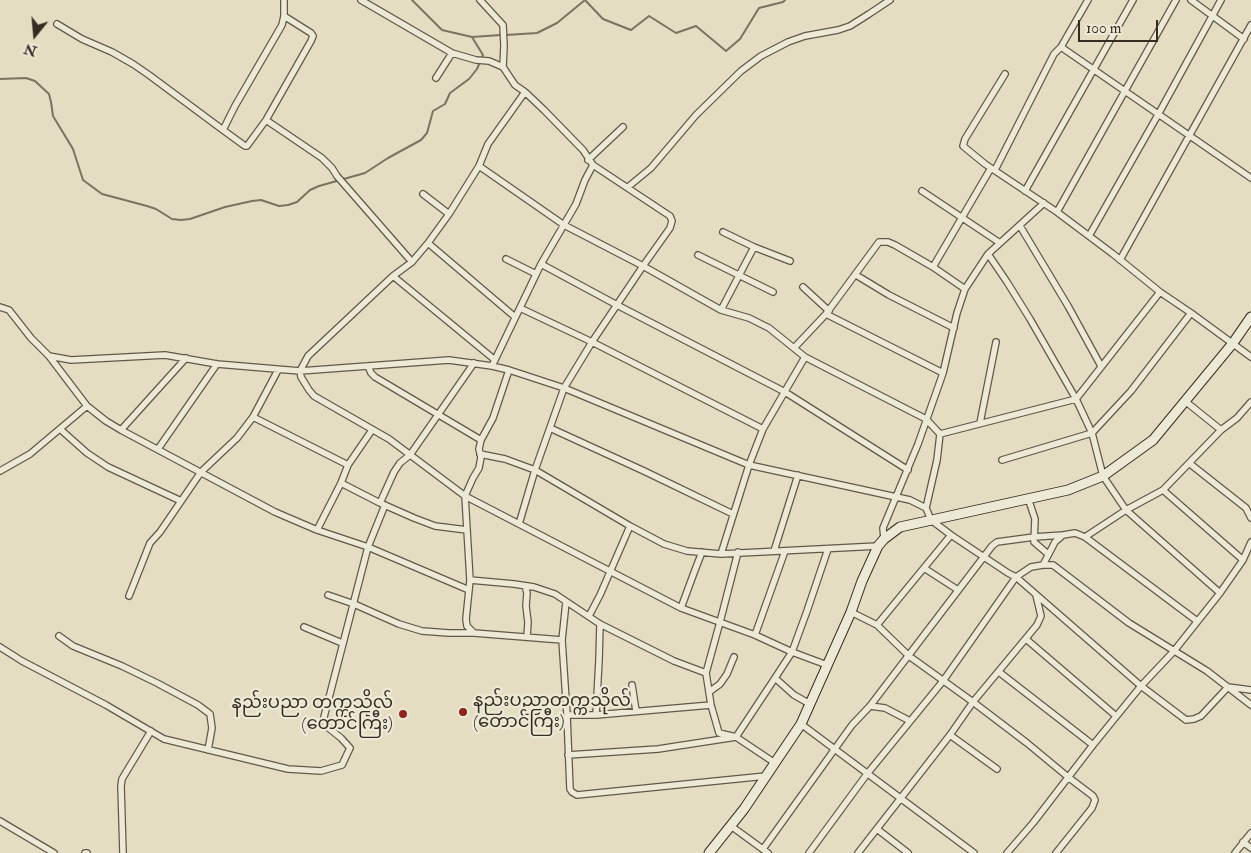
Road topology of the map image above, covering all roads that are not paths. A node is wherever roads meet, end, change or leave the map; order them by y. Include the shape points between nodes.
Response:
1 (284, 0) edge
2 (361, 0) edge
3 (480, 0) edge
4 (890, 0) edge
5 (1088, 0) edge
6 (1133, 0) edge
7 (1176, 0) edge
8 (1191, 0) edge
9 (1221, 0) edge
10 (284, 16) junction
11 (1212, 16) junction
12 (57, 24) dead end
13 (1251, 25) edge
14 (1244, 39) junction
15 (1061, 47) junction
16 (452, 53) junction
17 (503, 67) junction
18 (1094, 68) junction
19 (1005, 74) dead end
20 (436, 78) dead end
21 (1125, 90) junction
22 (525, 92) junction
23 (1159, 113) junction
24 (266, 120) junction
25 (623, 127) dead end
26 (223, 130) junction
27 (1190, 135) junction
28 (588, 160) junction
29 (593, 165) junction
30 (478, 166) junction
31 (993, 169) junction
32 (1251, 178) edge
33 (628, 187) junction
34 (922, 191) dead end
35 (1025, 191) junction
36 (423, 194) dead end
37 (1044, 203) junction
38 (1057, 212) junction
39 (449, 214) junction
40 (961, 219) junction
41 (564, 224) junction
42 (1020, 226) junction
43 (723, 232) dead end
44 (1089, 236) junction
45 (428, 243) junction
46 (1000, 243) junction
47 (754, 247) junction
48 (988, 254) junction
49 (698, 255) dead end
50 (506, 259) dead end
51 (1120, 260) junction
52 (790, 261) dead end
53 (412, 262) junction
54 (541, 264) junction
55 (643, 266) junction
56 (933, 267) junction
57 (536, 274) junction
58 (739, 275) junction
59 (856, 275) junction
60 (393, 276) junction
61 (804, 287) dead end
62 (965, 289) junction
63 (774, 292) dead end
64 (1160, 292) junction
65 (618, 305) junction
66 (0, 308) edge
67 (520, 308) junction
68 (721, 310) junction
69 (827, 313) junction
70 (1191, 313) junction
71 (515, 317) junction
72 (1251, 317) edge
73 (954, 328) junction
74 (592, 342) junction
75 (996, 342) dead end
76 (1233, 343) junction
77 (794, 348) junction
78 (49, 356) junction
79 (805, 357) junction
80 (1251, 357) edge
81 (186, 358) junction
82 (493, 363) junction
83 (217, 364) junction
84 (474, 364) junction
85 (368, 366) junction
86 (1101, 366) junction
87 (278, 370) junction
88 (509, 370) junction
89 (300, 371) junction
90 (944, 373) junction
91 (564, 388) junction
92 (785, 392) junction
93 (1076, 398) junction
94 (1185, 401) junction
95 (1251, 402) edge
96 (87, 406) junction
97 (438, 416) junction
98 (253, 417) junction
99 (926, 419) junction
100 (980, 423) junction
101 (550, 428) junction
102 (763, 428) junction
103 (60, 429) junction
104 (121, 430) junction
105 (372, 430) junction
106 (1221, 430) junction
107 (1092, 433) junction
108 (940, 434) junction
109 (481, 440) junction
110 (158, 449) junction
111 (480, 454) junction
112 (410, 455) junction
113 (1002, 460) dead end
114 (1189, 463) junction
115 (348, 465) junction
116 (749, 465) junction
117 (535, 470) junction
118 (908, 470) junction
119 (0, 471) edge
120 (201, 472) junction
121 (798, 476) junction
122 (1103, 476) junction
123 (341, 483) junction
124 (1163, 490) junction
125 (465, 496) junction
126 (897, 497) junction
127 (1028, 498) junction
128 (181, 501) junction
129 (382, 504) junction
130 (926, 508) junction
131 (1126, 510) junction
132 (733, 514) junction
133 (1251, 518) edge
134 (931, 520) junction
135 (519, 524) junction
136 (630, 526) junction
137 (318, 530) junction
138 (467, 530) junction
139 (950, 534) junction
140 (1063, 535) junction
141 (1034, 537) junction
142 (1084, 537) junction
143 (881, 542) junction
144 (1251, 542) edge
145 (368, 547) junction
146 (828, 549) junction
147 (774, 551) junction
148 (785, 551) junction
149 (702, 552) junction
150 (738, 552) junction
151 (721, 554) junction
152 (1048, 554) junction
153 (983, 557) junction
154 (1243, 560) junction
155 (1043, 564) junction
156 (924, 568) junction
157 (610, 571) junction
158 (1016, 577) junction
159 (470, 580) junction
160 (526, 586) junction
161 (469, 590) junction
162 (958, 590) junction
163 (1035, 593) junction
164 (1220, 593) junction
165 (328, 595) dead end
166 (129, 596) dead end
167 (566, 602) junction
168 (354, 604) junction
169 (681, 608) junction
170 (851, 612) junction
171 (589, 616) junction
172 (1197, 621) junction
173 (720, 622) junction
174 (600, 624) junction
175 (877, 625) junction
176 (304, 626) dead end
177 (474, 633) junction
178 (755, 635) junction
179 (59, 636) dead end
180 (527, 637) junction
181 (1026, 639) junction
182 (562, 640) junction
183 (342, 643) junction
184 (0, 647) edge
185 (1174, 651) junction
186 (792, 652) junction
187 (909, 656) junction
188 (734, 657) dead end
189 (827, 665) junction
190 (999, 672) junction
191 (706, 673) junction
192 (775, 678) junction
193 (943, 681) junction
194 (632, 685) dead end
195 (1141, 686) junction
196 (1228, 687) junction
197 (1251, 690) edge
198 (709, 692) junction
199 (973, 702) junction
200 (810, 704) junction
201 (711, 705) junction
202 (870, 706) junction
203 (1251, 706) edge
204 (636, 711) junction
205 (567, 715) junction
206 (596, 715) junction
207 (1116, 716) junction
208 (910, 721) junction
209 (801, 724) junction
210 (150, 732) junction
211 (950, 735) junction
212 (736, 737) junction
213 (1093, 745) junction
214 (208, 750) junction
215 (835, 750) junction
216 (568, 755) junction
217 (775, 762) junction
218 (997, 769) dead end
219 (867, 774) junction
220 (766, 776) junction
221 (1068, 777) junction
222 (901, 799) junction
223 (0, 821) edge
224 (731, 826) junction
225 (877, 829) junction
226 (1251, 833) edge
227 (1243, 842) junction
228 (1251, 848) edge
229 (763, 849) junction
230 (54, 853) edge
231 (123, 853) edge
232 (709, 853) edge
233 (768, 853) edge
234 (809, 853) edge
235 (858, 853) edge
236 (908, 853) edge
237 (974, 853) edge
238 (1007, 853) edge
239 (1056, 853) edge
240 (1235, 853) edge

1 - 10 street
2 - 16 street
3 - 17 street via 503,25
4 - 33 street via 838,30 805,36 761,56 696,115 650,168
5 - 15 street
6 - 18 street
7 - 21 street
8 - 11 street
9 - 11 street
10 - 24 street via 313,36
10 - 26 street
11 - 14 street
11 - 23 street
12 - 26 street via 133,64
13 - 14 street
14 - 27 street
15 - 18 street
15 - 31 street via 1054,54
16 - 17 street
16 - 20 street
17 - 22 street via 515,85
18 - 21 street
18 - 35 street
19 - 31 street via 963,146
21 - 23 street
21 - 38 street
22 - 28 street
22 - 30 street via 488,144
23 - 27 street
23 - 44 street
24 - 26 street via 247,146
24 - 53 street via 322,158
25 - 28 street
27 - 32 street
27 - 51 street
28 - 29 street
29 - 33 street
29 - 41 street
30 - 39 street
30 - 41 street
31 - 35 street
31 - 40 street
33 - 55 street via 670,216 672,221
34 - 40 street
35 - 37 street
36 - 39 street
37 - 38 street
37 - 42 street
38 - 44 street
39 - 45 street
40 - 46 street
40 - 56 street
41 - 54 street
41 - 55 street
42 - 46 street
42 - 86 street
43 - 47 street
44 - 51 street
45 - 53 street
45 - 71 street
46 - 48 street
47 - 52 street
47 - 58 street
48 - 62 street
48 - 93 street
49 - 58 street
50 - 57 street
51 - 64 street
53 - 60 street
54 - 57 street
54 - 65 street
55 - 65 street
55 - 68 street
56 - 59 street via 895,245 879,242
56 - 62 street
57 - 67 street
58 - 63 street
58 - 68 street
59 - 69 street
59 - 73 street
60 - 82 street
60 - 89 street via 308,356
61 - 69 street
62 - 73 street
64 - 70 street
64 - 86 street
65 - 74 street
65 - 92 street
66 - 78 street via 9,310
67 - 71 street
67 - 74 street
68 - 77 street via 769,328
69 - 77 street
69 - 90 street
70 - 76 street
70 - 107 street via 1131,391
71 - 82 street
72 - 76 main road
73 - 90 street
74 - 91 street
74 - 102 street
75 - 100 street
76 - 80 street
76 - 94 main road
77 - 79 street
78 - 81 street via 71,360 166,355
78 - 96 street
79 - 92 street
79 - 99 street
81 - 83 street
81 - 104 street
82 - 84 street
82 - 88 street
83 - 87 street
83 - 110 street
84 - 85 street via 449,360
84 - 97 street
85 - 89 street
85 - 97 street via 375,377
86 - 93 street
87 - 89 street
87 - 98 street
88 - 91 street
88 - 109 street via 493,418
89 - 105 street via 304,384 314,396
90 - 99 street
91 - 101 street
91 - 116 street
92 - 102 street
92 - 118 street
93 - 100 street
93 - 107 street
94 - 106 street
94 - 122 main road via 1153,440
95 - 106 street
96 - 103 street
96 - 104 street
97 - 109 street
97 - 112 street
98 - 115 street
98 - 120 street via 237,438
99 - 108 street
99 - 118 street
100 - 108 street
101 - 117 street
101 - 132 street
102 - 116 street
103 - 119 street via 30,454
103 - 128 street via 108,467
104 - 110 street
105 - 112 street
105 - 115 street
106 - 114 street
107 - 113 street
107 - 122 street
108 - 130 street
109 - 111 street
110 - 120 street
111 - 117 street
111 - 125 street via 479,468
112 - 125 street
112 - 129 street via 394,472
114 - 124 street
114 - 133 street via 1246,508
115 - 123 street
116 - 121 street
116 - 132 street
117 - 135 street
117 - 136 street
118 - 126 street
120 - 128 street
120 - 137 street via 275,512
121 - 126 street
121 - 147 street
122 - 127 main road via 1068,490
122 - 131 street
123 - 129 street
123 - 137 street
124 - 131 street
124 - 154 street
125 - 135 street
125 - 138 street
126 - 130 street
126 - 143 street via 883,528
127 - 134 main road
127 - 141 street via 1035,519
128 - 166 street via 150,543
129 - 138 street via 435,526
129 - 145 street
130 - 134 street
131 - 142 street
131 - 164 street
132 - 151 street
134 - 139 street
134 - 143 main road via 900,527
135 - 157 street
136 - 149 street via 664,544 687,552
136 - 157 street
137 - 145 street
138 - 159 street
139 - 153 street
139 - 156 street
140 - 141 street
140 - 142 street via 1075,533
140 - 152 street
141 - 152 street via 1034,542
141 - 153 street via 997,542
142 - 172 street
143 - 146 street
143 - 170 main road
144 - 154 street
145 - 161 street
145 - 168 street
146 - 148 street
146 - 186 street
147 - 148 street
147 - 150 street
148 - 178 street
149 - 151 street
149 - 169 street
150 - 151 street
150 - 173 street
152 - 155 street
153 - 158 street
153 - 162 street
154 - 164 street
155 - 158 street via 1031,567
155 - 185 street via 1053,565 1130,623
156 - 162 street
156 - 175 street
157 - 169 street
157 - 171 street
158 - 163 street
158 - 193 street
159 - 160 street
159 - 161 street
160 - 167 street via 556,594
160 - 180 street
161 - 177 street via 466,619 467,626
162 - 187 street
163 - 181 street via 1041,616
163 - 195 street
164 - 172 street
165 - 168 street
167 - 171 street
167 - 182 street
168 - 177 street via 422,632
168 - 183 street
169 - 173 street
170 - 175 street
170 - 189 main road
171 - 174 street
172 - 185 street
173 - 178 street
173 - 191 street
174 - 191 street via 674,661
174 - 206 street
175 - 187 street
176 - 183 street
177 - 180 street
178 - 186 street
179 - 214 street via 73,646 157,683 210,714 212,728
180 - 182 street
181 - 190 street
181 - 207 street
182 - 205 street
183 - 214 street via 324,717 326,726 350,748 342,765 321,771 288,769
184 - 210 street
185 - 195 street
185 - 196 street
186 - 189 street
186 - 192 street
187 - 193 street
187 - 202 street
188 - 198 street via 720,684
189 - 200 main road
190 - 199 street
190 - 213 street
191 - 198 street
192 - 200 street
192 - 212 street
193 - 199 street
193 - 208 street
194 - 204 street
195 - 196 street via 1186,720 1201,716
195 - 207 street
196 - 197 street
196 - 203 street
198 - 201 street
199 - 211 street
199 - 221 street
200 - 209 main road
201 - 204 street
201 - 212 street via 719,733
202 - 208 street via 885,708
202 - 215 street
204 - 206 street
205 - 206 street
205 - 216 street
207 - 213 street
208 - 219 street
209 - 215 street
209 - 217 main road
210 - 214 street via 164,739
210 - 231 street via 122,779
211 - 218 street
211 - 222 street
212 - 216 street via 658,749
212 - 217 street
213 - 221 street
215 - 219 street
215 - 229 street
216 - 220 street via 570,789 578,795
217 - 220 main road
219 - 222 street
219 - 234 street
220 - 224 main road
221 - 238 street
221 - 239 street via 1095,800
222 - 225 street
222 - 237 street
223 - 230 street
224 - 229 street
224 - 232 main road
225 - 235 street
225 - 236 street
226 - 227 street
227 - 228 street
227 - 240 street
229 - 233 street

